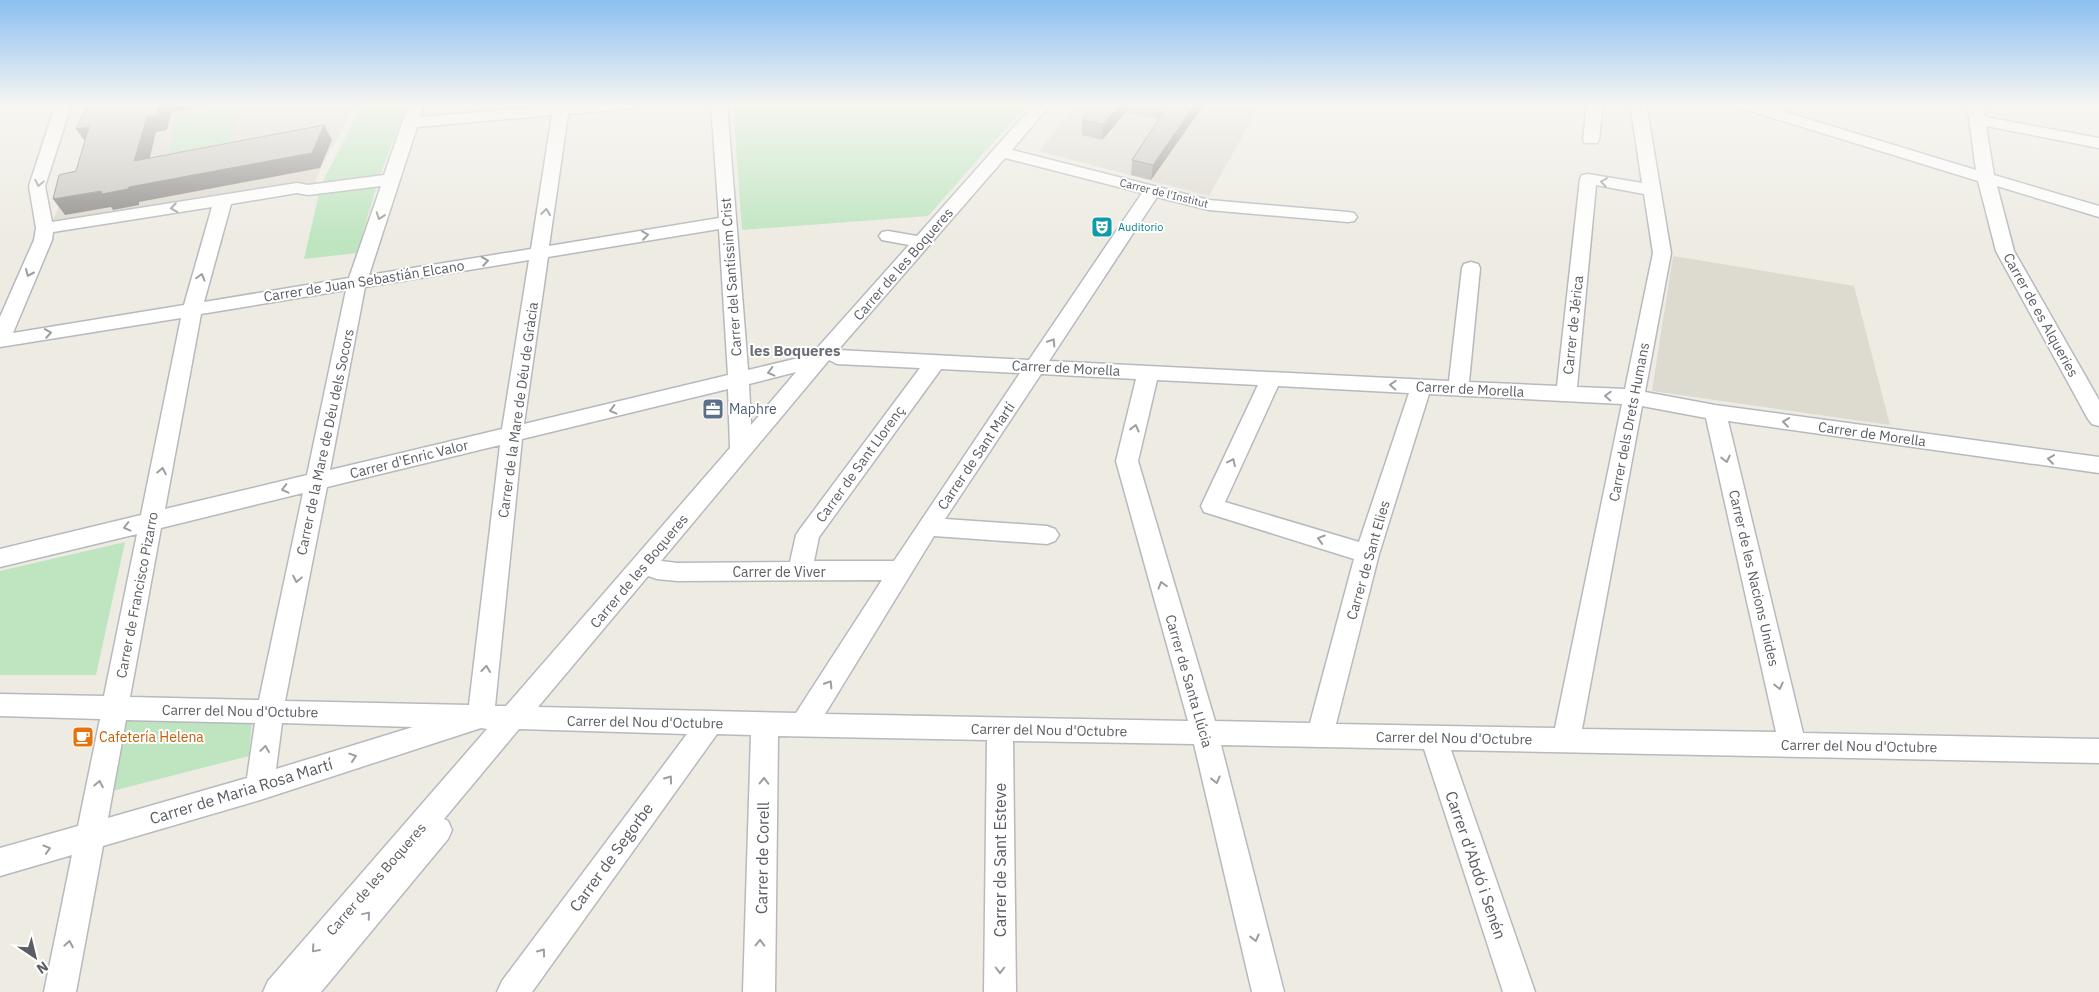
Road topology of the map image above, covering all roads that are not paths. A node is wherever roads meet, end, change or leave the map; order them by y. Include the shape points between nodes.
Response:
1 (49, 149) edge
2 (402, 149) edge
3 (555, 149) edge
4 (723, 149) edge
5 (1010, 149) edge
6 (1012, 149) edge
7 (1645, 149) edge
8 (1891, 149) edge
9 (1982, 149) edge
10 (1007, 154) junction
11 (1986, 178) junction
12 (392, 179) junction
13 (1652, 190) junction
14 (1152, 191) junction
15 (223, 200) junction
16 (2092, 210) edge
17 (1348, 217) dead end
18 (2099, 221) edge
19 (728, 222) junction
20 (46, 228) junction
21 (888, 236) dead end
22 (922, 242) junction
23 (540, 252) junction
24 (1471, 268) dead end
25 (357, 282) junction
26 (192, 309) junction
27 (0, 340) edge
28 (828, 358) junction
29 (935, 362) junction
30 (1036, 367) junction
31 (1148, 373) junction
32 (738, 379) junction
33 (1271, 379) junction
34 (1421, 386) junction
35 (1458, 388) junction
36 (1566, 394) junction
37 (1633, 397) junction
38 (1715, 412) junction
39 (2099, 419) edge
40 (512, 434) junction
41 (741, 451) junction
42 (2099, 465) edge
43 (316, 481) junction
44 (152, 521) junction
45 (928, 527) junction
46 (1047, 535) dead end
47 (1367, 554) junction
48 (0, 558) edge
49 (657, 570) junction
50 (900, 570) junction
51 (800, 572) junction
52 (0, 705) edge
53 (114, 708) junction
54 (270, 712) junction
55 (481, 717) junction
56 (523, 718) junction
57 (710, 723) junction
58 (766, 724) junction
59 (803, 725) junction
60 (1000, 729) junction
61 (1205, 733) junction
62 (1320, 735) junction
63 (1433, 737) junction
64 (1566, 740) junction
65 (1792, 744) junction
66 (2099, 751) edge
67 (260, 787) junction
68 (89, 836) junction
69 (0, 862) edge
70 (60, 992) edge
71 (279, 992) edge
72 (301, 992) edge
73 (513, 992) edge
74 (759, 992) edge
75 (1000, 992) edge
76 (1268, 992) edge
77 (1519, 992) edge

1 -> 20 street via 37,186
2 - 12 street, Carrer de la Mare de Déu dels Socors
23 -> 3 street, Carrer de la Mare de Déu de Gràcia
4 - 19 street, Carrer del Santíssim Crist
5 - 10 street, Carrer de les Boqueres
6 - 10 street, Carrer de les Boqueres
7 - 13 street, Carrer dels Drets Humans
8 - 11 street
9 - 11 street, Carrer de es Alqueries
10 - 14 street, Carrer de l'Institut
10 - 22 street, Carrer de les Boqueres
10 - 28 street, Carrer de les Boqueres
11 - 16 street
11 - 39 street, Carrer de es Alqueries via 2005,252
12 - 15 street via 308,190 297,188
12 -> 25 street, Carrer de la Mare de Déu dels Socors
13 -> 36 street, Carrer de Jérica via 1588,180
13 - 37 street, Carrer dels Drets Humans via 1662,253
14 - 17 street, Carrer de l'Institut via 1209,205
30 -> 14 street, Carrer de Sant Martí
15 -> 20 street
26 -> 15 street, Carrer de Francisco Pizarro
16 - 18 street
23 -> 19 street, Carrer de Juan Sebastián Elcano
19 - 32 street, Carrer del Santíssim Crist
20 -> 27 street
21 - 22 street
22 - 28 street, Carrer de les Boqueres
25 -> 23 street, Carrer de Juan Sebastián Elcano
23 - 40 street, Carrer de la Mare de Déu de Gràcia
24 - 35 street
25 - 26 street, Carrer de Juan Sebastián Elcano
25 - 43 street, Carrer de la Mare de Déu dels Socors
27 -> 26 street, Carrer de Juan Sebastián Elcano
44 -> 26 street, Carrer de Francisco Pizarro
28 - 29 street, Carrer de Morella
28 -> 32 street, Carrer d'Enric Valor
28 - 41 street, Carrer de les Boqueres
28 - 49 street, Carrer de les Boqueres
29 - 30 street, Carrer de Morella
29 - 51 street, Carrer de Sant Llorenç via 808,535
30 - 31 street, Carrer de Morella
30 - 45 street, Carrer de Sant Martí
31 - 33 street, Carrer de Morella
61 -> 31 street, Carrer de Santa Llúcia via 1127,461
32 -> 40 street, Carrer d'Enric Valor
32 - 41 street, Carrer del Santíssim Crist
34 -> 33 street, Carrer de Morella
47 -> 33 street via 1212,506
34 - 35 street, Carrer de Morella
34 - 47 street, Carrer de Sant Elies
35 - 36 street, Carrer de Morella
37 -> 36 street, Carrer de Morella
37 - 38 street, Carrer de Morella
37 - 64 street, Carrer dels Drets Humans
42 -> 38 street, Carrer de Morella
38 -> 65 street, Carrer de les Nacions Unides
40 - 43 street, Carrer d'Enric Valor
55 -> 40 street, Carrer de la Mare de Déu de Gràcia
41 - 56 street, Carrer de les Boqueres
43 -> 44 street, Carrer d'Enric Valor
43 -> 54 street, Carrer de la Mare de Déu dels Socors
44 -> 48 street, Carrer d'Enric Valor
44 - 53 street, Carrer de Francisco Pizarro
45 - 46 street
45 - 50 street, Carrer de Sant Martí
47 - 62 street, Carrer de Sant Elies
49 - 51 street, Carrer de Viver
49 - 56 street, Carrer de les Boqueres
50 - 51 street, Carrer de Viver
59 -> 50 street, Carrer de Sant Martí
52 - 53 street, Carrer del Nou d'Octubre
53 - 54 street, Carrer del Nou d'Octubre
68 -> 53 street, Carrer de Francisco Pizarro
54 - 55 street, Carrer del Nou d'Octubre
67 -> 54 street, Carrer de la Mare de Déu dels Socors
55 - 56 street, Carrer del Nou d'Octubre
67 -> 55 street, Carrer de Maria Rosa Martí
56 - 57 street, Carrer del Nou d'Octubre
56 -> 71 street, Carrer de les Boqueres
72 -> 56 street, Carrer de les Boqueres
57 - 58 street, Carrer del Nou d'Octubre
73 -> 57 street, Carrer de Segorbe
58 - 59 street, Carrer del Nou d'Octubre
74 -> 58 street, Carrer de Corell
59 - 60 street, Carrer del Nou d'Octubre
60 - 61 street, Carrer del Nou d'Octubre
60 -> 75 street, Carrer de Sant Esteve
61 - 62 street, Carrer del Nou d'Octubre
61 -> 76 street, Carrer de Santa Llúcia
62 - 63 street, Carrer del Nou d'Octubre
63 - 64 street, Carrer del Nou d'Octubre
63 - 77 street, Carrer d'Abdó i Senén
64 - 65 street, Carrer del Nou d'Octubre
65 - 66 street, Carrer del Nou d'Octubre
67 - 68 street, Carrer de Maria Rosa Martí
69 -> 68 street, Carrer de Maria Rosa Martí
70 -> 68 street, Carrer de Francisco Pizarro

